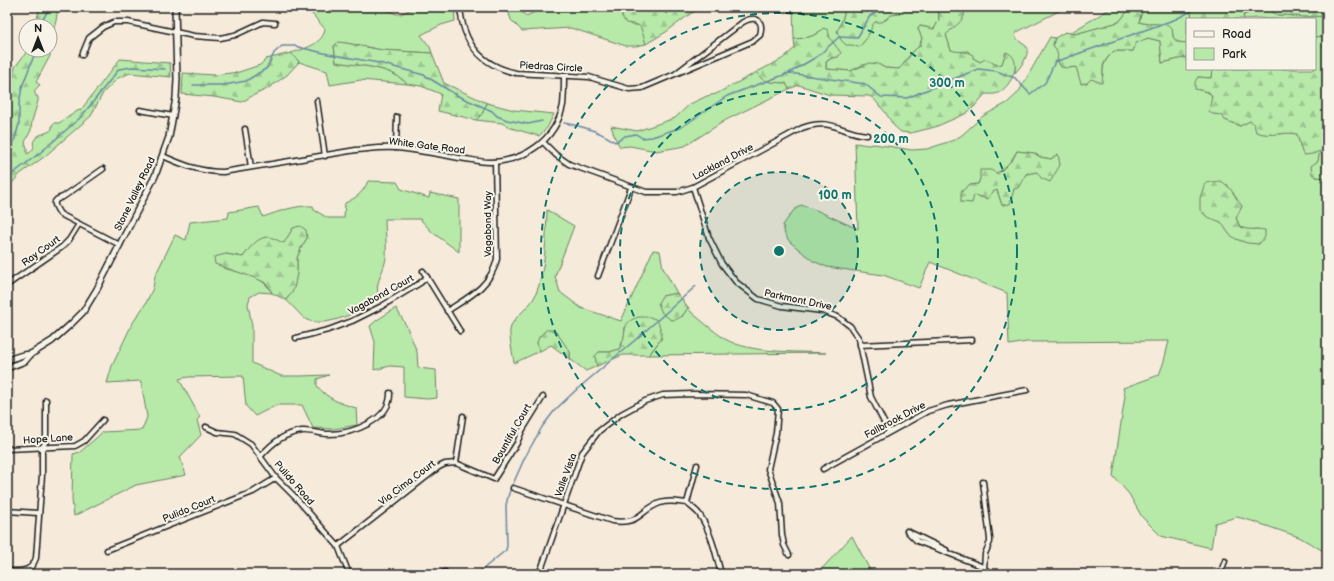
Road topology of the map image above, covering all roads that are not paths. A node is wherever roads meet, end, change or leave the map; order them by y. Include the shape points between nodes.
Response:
1 (175, 7) edge
2 (460, 7) edge
3 (275, 23) dead end
4 (176, 32) junction
5 (82, 55) dead end
6 (675, 74) junction
7 (564, 75) junction
8 (317, 101) dead end
9 (140, 110) dead end
10 (173, 116) junction
11 (397, 116) dead end
12 (245, 129) dead end
13 (867, 135) dead end
14 (544, 142) junction
15 (396, 148) junction
16 (163, 156) junction
17 (326, 156) junction
18 (495, 162) junction
19 (251, 167) junction
20 (103, 169) dead end
21 (693, 187) junction
22 (631, 188) junction
23 (78, 224) junction
24 (120, 245) junction
25 (423, 271) dead end
26 (598, 276) dead end
27 (426, 277) junction
28 (7, 285) edge
29 (447, 311) junction
30 (460, 332) dead end
31 (296, 338) dead end
32 (972, 340) dead end
33 (860, 345) junction
34 (31, 354) junction
35 (7, 360) edge
36 (7, 368) edge
37 (1027, 390) dead end
38 (390, 393) dead end
39 (543, 397) dead end
40 (46, 400) dead end
41 (463, 416) dead end
42 (103, 420) dead end
43 (206, 427) dead end
44 (889, 432) junction
45 (42, 448) junction
46 (7, 449) edge
47 (261, 456) junction
48 (456, 463) junction
49 (697, 465) dead end
50 (823, 469) dead end
51 (276, 478) junction
52 (983, 482) dead end
53 (513, 488) dead end
54 (687, 504) junction
55 (563, 505) junction
56 (7, 511) edge
57 (38, 513) junction
58 (907, 531) dead end
59 (338, 546) junction
60 (107, 550) dead end
61 (789, 555) dead end
62 (1226, 561) dead end
63 (984, 570) junction
64 (7, 571) edge
65 (444, 572) dead end
66 (349, 574) edge
67 (440, 574) edge
68 (538, 574) edge
69 (721, 574) edge
70 (991, 574) edge
71 (1220, 574) edge

1 - 4 street, Stone Valley Road
2 - 7 street, Piedras Circle via 465,35 473,49 490,64 516,73
3 - 4 street via 263,22 235,35 220,38
4 - 5 street via 128,22 114,22 89,38
4 - 10 street, Stone Valley Road via 177,79
6 - 6 street, Piedras Circle via 753,41 760,35 760,22 755,19 743,22
6 - 7 street, Piedras Circle via 635,89 622,88 589,77
7 - 14 street, White Gate Road via 560,116
8 - 17 street
9 - 10 street
10 - 16 street, Stone Valley Road
11 - 15 street
12 - 19 street
13 - 21 street, Lackland Drive via 828,124 810,125
14 - 18 street, White Gate Road via 521,156
14 - 22 street, Lackland Drive via 569,164
15 - 17 street, White Gate Road via 356,150
15 - 18 street, White Gate Road
16 - 19 street, White Gate Road via 202,170 223,172
16 - 24 street, Stone Valley Road
17 - 19 street, White Gate Road
18 - 29 street, Vagabond Way via 497,260 493,273 482,288
20 - 23 street via 55,201 60,214
21 - 22 street, Lackland Drive via 662,193
21 - 33 street, Parkmont Drive via 709,238 722,264 736,282 758,299 782,306 822,311 838,317 850,326
22 - 26 street
23 - 24 street
23 - 28 street, Ray Court via 62,247
24 - 34 street, Stone Valley Road via 83,312 60,335
25 - 27 street, Vagabond Court
27 - 29 street, Vagabond Court
27 - 31 street, Vagabond Court via 382,306 352,321
29 - 30 street, Vagabond Court
32 - 33 street
33 - 44 street, Parkmont Drive via 871,397
34 - 35 street, Stone Valley Road
34 - 36 street, Stone Valley Road via 25,361
37 - 44 street, Fallbrook Drive via 928,410
38 - 47 street via 391,401 384,411 366,426 331,434 302,431 289,434 268,446
39 - 48 street, Bountiful Court via 494,480
40 - 45 street via 46,440
41 - 48 street
42 - 45 street, Hope Lane via 84,441 75,446
43 - 47 street, Pulido Road via 217,432 235,434 251,444
44 - 50 street, Fallbrook Drive
45 - 46 street, Hope Lane
45 - 57 street
47 - 51 street, Pulido Road
48 - 59 street, Via Cima Court via 439,468
49 - 54 street
51 - 59 street, Pulido Road
51 - 60 street, Pulido Court via 253,492
52 - 63 street via 990,538
53 - 55 street
54 - 55 street via 670,501 660,503 635,520 621,522
54 - 69 street via 698,513 705,524
55 - 61 street, Valle Vista via 582,453 599,432 615,418 645,401 663,395 746,395 773,403 778,409 768,469 780,503 782,535
55 - 68 street, Valle Vista
56 - 57 street
57 - 64 street via 36,558 33,565 24,571
58 - 63 street via 917,541 981,566
59 - 66 street, Pulido Road
62 - 71 street
63 - 70 street
65 - 67 street

